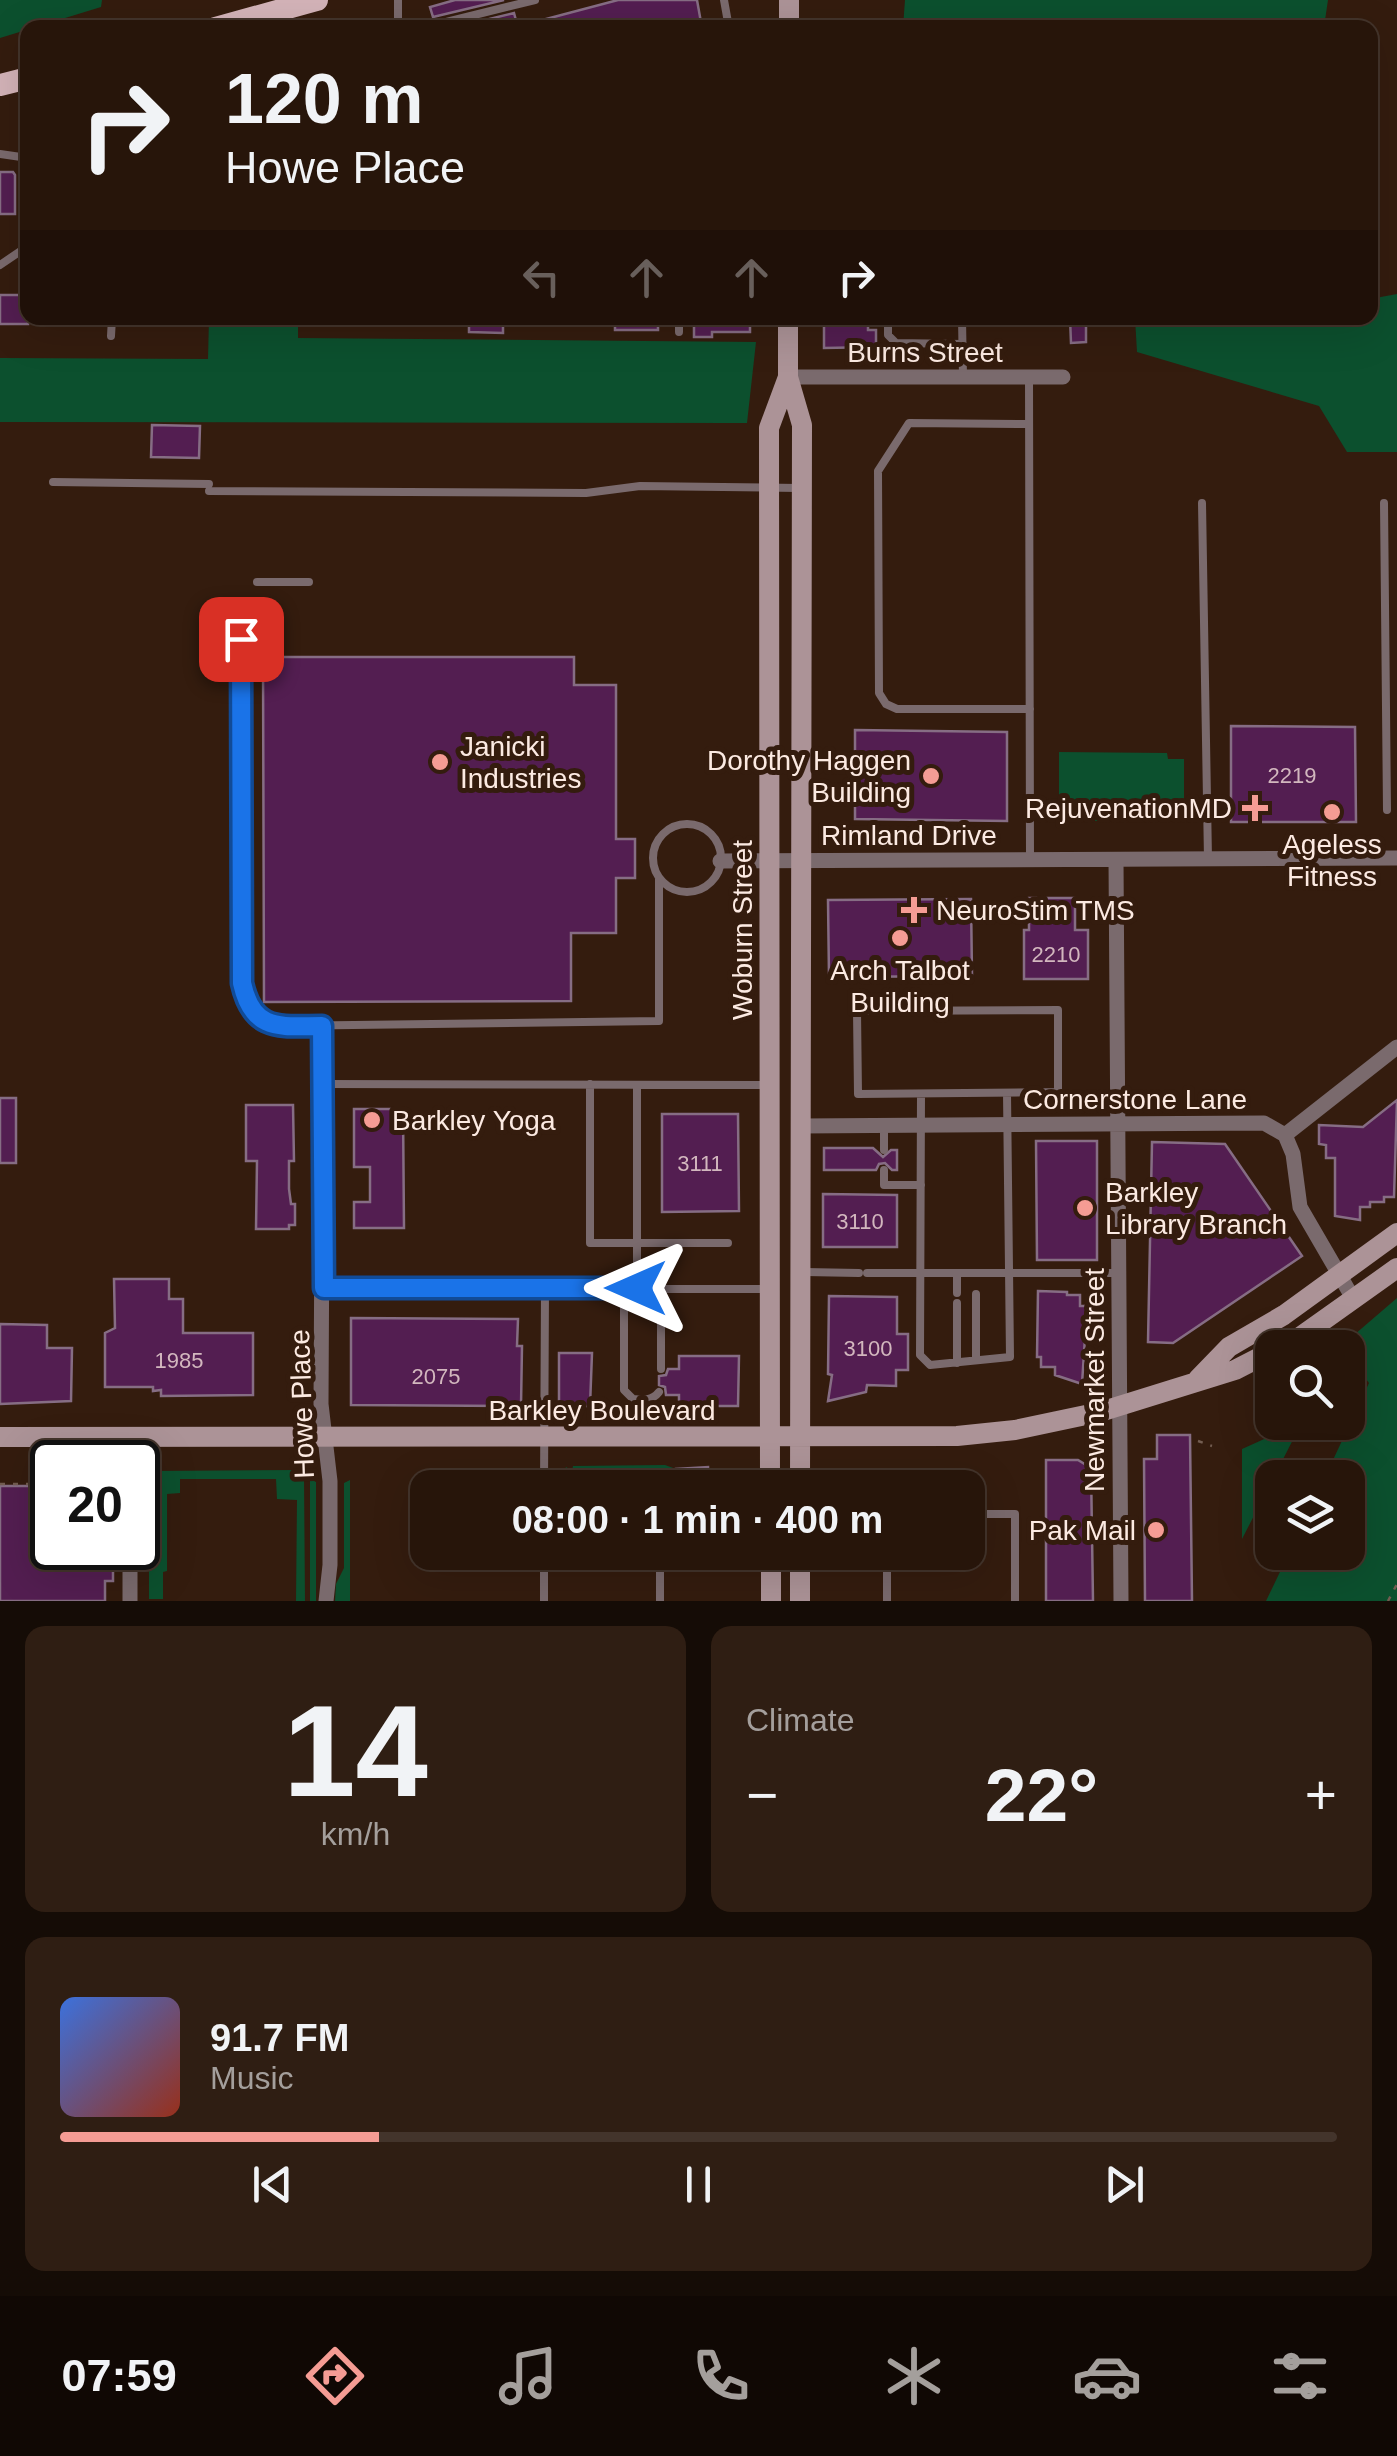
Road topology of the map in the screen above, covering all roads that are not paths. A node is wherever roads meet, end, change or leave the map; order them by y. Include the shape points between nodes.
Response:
1 (317, 0) edge
2 (535, 0) edge
3 (254, 8) edge
4 (232, 20) edge
5 (454, 20) edge
6 (112, 325) edge
7 (678, 325) edge
8 (788, 325) edge
9 (888, 325) edge
10 (962, 325) edge
11 (678, 332) dead end
12 (111, 336) dead end
13 (962, 344) junction
14 (788, 377) junction
15 (962, 377) junction
16 (1029, 377) junction
17 (1063, 377) dead end
18 (1029, 424) junction
19 (53, 482) dead end
20 (768, 488) junction
21 (802, 488) junction
22 (1202, 503) dead end
23 (1384, 503) dead end
24 (257, 582) dead end
25 (309, 582) dead end
26 (241, 639) dead end
27 (1030, 709) junction
28 (1392, 726) edge
29 (1388, 810) dead end
30 (1397, 858) edge
31 (1208, 859) junction
32 (1030, 860) junction
33 (1116, 860) junction
34 (720, 861) junction
35 (769, 861) junction
36 (801, 861) junction
37 (659, 878) junction
38 (322, 1026) junction
39 (1397, 1048) edge
40 (323, 1084) junction
41 (590, 1084) junction
42 (637, 1085) junction
43 (770, 1085) junction
44 (1007, 1092) junction
45 (920, 1094) junction
46 (1118, 1124) junction
47 (1008, 1125) junction
48 (801, 1126) junction
49 (884, 1126) junction
50 (921, 1126) junction
51 (1285, 1135) junction
52 (884, 1150) dead end
53 (884, 1170) dead end
54 (921, 1185) junction
55 (1397, 1233) edge
56 (637, 1243) junction
57 (728, 1243) dead end
58 (1397, 1268) edge
59 (800, 1272) junction
60 (920, 1273) junction
61 (958, 1273) junction
62 (1009, 1273) junction
63 (1119, 1273) junction
64 (1339, 1276) junction
65 (324, 1288) junction
66 (545, 1288) junction
67 (624, 1288) junction
68 (636, 1288) junction
69 (770, 1288) junction
70 (976, 1294) dead end
71 (1354, 1300) junction
72 (661, 1323) dead end
73 (1308, 1330) edge
74 (976, 1360) junction
75 (1255, 1360) edge
76 (957, 1363) junction
77 (661, 1369) dead end
78 (1196, 1380) junction
79 (659, 1392) dead end
80 (1120, 1406) junction
81 (0, 1437) edge
82 (134, 1437) joint
83 (325, 1437) junction
84 (544, 1438) junction
85 (770, 1438) junction
86 (800, 1438) junction
87 (544, 1470) edge
88 (770, 1470) edge
89 (800, 1470) edge
90 (985, 1514) edge
91 (130, 1570) edge
92 (544, 1570) edge
93 (660, 1570) edge
94 (770, 1570) edge
95 (800, 1570) edge
96 (887, 1570) edge
97 (130, 1601) edge
98 (326, 1601) edge
99 (544, 1601) edge
100 (660, 1601) edge
101 (771, 1601) edge
102 (800, 1601) edge
103 (887, 1601) edge
104 (1015, 1601) edge
105 (1121, 1601) edge

1 - 3 main road
2 - 5 lane
3 - 4 main road
6 - 12 lane
7 - 11 lane
8 - 14 main road, Woburn Street
9 - 13 lane via 896,343
10 - 13 lane
13 - 15 lane
14 - 15 street, Burns Street
14 - 20 main road, Woburn Street via 768,428
14 - 21 main road, Woburn Street via 802,425
15 - 16 street, Burns Street
16 - 17 street, Burns Street
16 - 18 lane
18 - 27 lane
18 - 27 lane via 909,423 878,471 878,487 879,693 886,704
19 - 20 lane via 586,493 640,486
20 - 21 lane
20 - 35 main road, Woburn Street
21 - 36 main road, Woburn Street
22 - 31 lane
23 - 28 lane
24 - 25 lane
26 - 38 lane via 242,983 258,1018 274,1026
27 - 32 lane
28 - 29 lane
30 - 31 street, Rimland Drive
31 - 33 street, Rimland Drive
32 - 33 street, Rimland Drive
32 - 36 street, Rimland Drive
33 - 46 street, Newmarket Street
34 - 35 street, Rimland Drive
34 - 37 lane via 712,880 696,891 675,890
34 - 37 lane via 708,832 676,826 654,848
35 - 36 street, Rimland Drive
35 - 43 main road, Woburn Street
36 - 48 main road, Woburn Street
37 - 38 lane via 659,1022
38 - 40 street, Howe Place
39 - 51 street
40 - 41 lane
40 - 65 street, Howe Place
41 - 42 lane
41 - 56 lane via 590,1243
42 - 43 lane
42 - 56 lane
43 - 69 main road, Woburn Street
44 - 45 lane
44 - 45 lane via 1058,1092 1058,1010 857,1011 858,1094
44 - 47 lane
45 - 50 lane
46 - 47 street, Cornerstone Lane
46 - 51 street, Cornerstone Lane via 1264,1123
46 - 63 street, Newmarket Street
47 - 50 street, Cornerstone Lane
47 - 62 lane
48 - 49 street, Cornerstone Lane
48 - 59 main road, Woburn Street
49 - 50 street, Cornerstone Lane
49 - 52 lane
50 - 54 lane
51 - 64 street via 1300,1207
53 - 54 lane via 884,1185
54 - 60 lane
55 - 64 main road, Barkley Boulevard
56 - 57 lane
56 - 68 lane
58 - 71 main road
59 - 60 lane
59 - 86 main road, Woburn Street
60 - 61 lane
60 - 76 lane via 920,1355 930,1366
61 - 62 lane
61 - 76 lane
62 - 63 lane
62 - 74 lane via 1010,1357
63 - 80 street, Newmarket Street
64 - 71 street
64 - 78 main road, Barkley Boulevard via 1230,1347
65 - 66 lane
65 - 83 street, Howe Place
66 - 67 lane
66 - 84 lane
67 - 68 lane
67 - 79 lane via 628,1396 652,1399
68 - 69 lane
69 - 85 main road, Woburn Street
70 - 74 lane
71 - 73 main road
72 - 77 lane
74 - 76 lane
75 - 78 main road, Barkley Boulevard
78 - 80 main road, Barkley Boulevard
80 - 86 main road, Barkley Boulevard via 986,1433
80 - 105 street, Newmarket Street
81 - 82 main road, Barkley Boulevard
82 - 83 main road, Barkley Boulevard
83 - 84 main road, Barkley Boulevard
83 - 98 street, Howe Place
84 - 85 main road, Barkley Boulevard
84 - 87 lane
85 - 86 main road, Barkley Boulevard
85 - 88 main road, Woburn Street
86 - 89 main road, Woburn Street
90 - 104 lane via 1015,1514
91 - 97 street
92 - 99 lane
93 - 100 lane
94 - 101 main road
95 - 102 main road
96 - 103 lane

